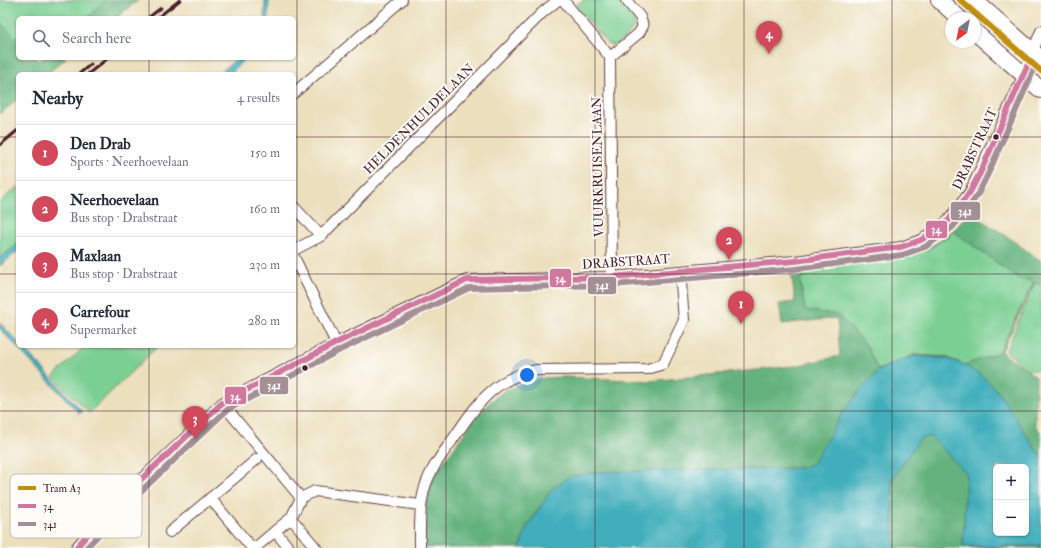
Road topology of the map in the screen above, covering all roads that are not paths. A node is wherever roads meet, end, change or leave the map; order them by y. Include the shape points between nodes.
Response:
1 (402, 0) edge
2 (558, 0) edge
3 (563, 0) edge
4 (626, 0) edge
5 (939, 0) edge
6 (974, 0) edge
7 (952, 12) edge
8 (1041, 31) edge
9 (981, 37) edge
10 (1037, 55) edge
11 (610, 57) junction
12 (1024, 75) junction
13 (1041, 90) edge
14 (296, 91) edge
15 (296, 209) edge
16 (321, 236) junction
17 (296, 249) edge
18 (296, 261) edge
19 (680, 271) junction
20 (612, 277) junction
21 (336, 343) junction
22 (222, 403) junction
23 (257, 459) dead end
24 (142, 479) edge
25 (210, 498) junction
26 (301, 498) junction
27 (420, 505) junction
28 (291, 518) junction
29 (275, 531) junction
30 (170, 532) dead end
31 (84, 538) edge
32 (76, 548) edge
33 (254, 548) edge
34 (289, 548) edge
35 (316, 548) edge
36 (420, 548) edge

1 - 14 street
2 - 16 street, HELDENHULDELAAN via 542,13
3 - 11 street
4 - 11 street via 640,17 643,26 639,33
5 - 7 main road
6 - 10 main road
8 - 10 street, DRABSTRAAT
9 - 12 main road
10 - 12 street, DRABSTRAAT
11 - 20 street, VUURKRUISENLAAN
12 - 13 main road
12 - 19 street, DRABSTRAAT via 970,192 948,220 921,240 901,247 810,259
15 - 16 street
16 - 17 street, HELDENHULDELAAN
18 - 21 street
19 - 20 street, DRABSTRAAT
19 - 27 street via 684,320 663,364 648,369 537,370 523,372 500,383 477,405 431,472
20 - 21 street, DRABSTRAAT via 467,280
21 - 22 street, DRABSTRAAT
22 - 24 street, DRABSTRAAT
22 - 26 street
23 - 25 street
25 - 30 street
25 - 33 street
26 - 27 street via 314,491
26 - 28 street
27 - 36 street
28 - 29 street
28 - 35 street
29 - 33 street
29 - 34 street
31 - 32 street, DRABSTRAAT

